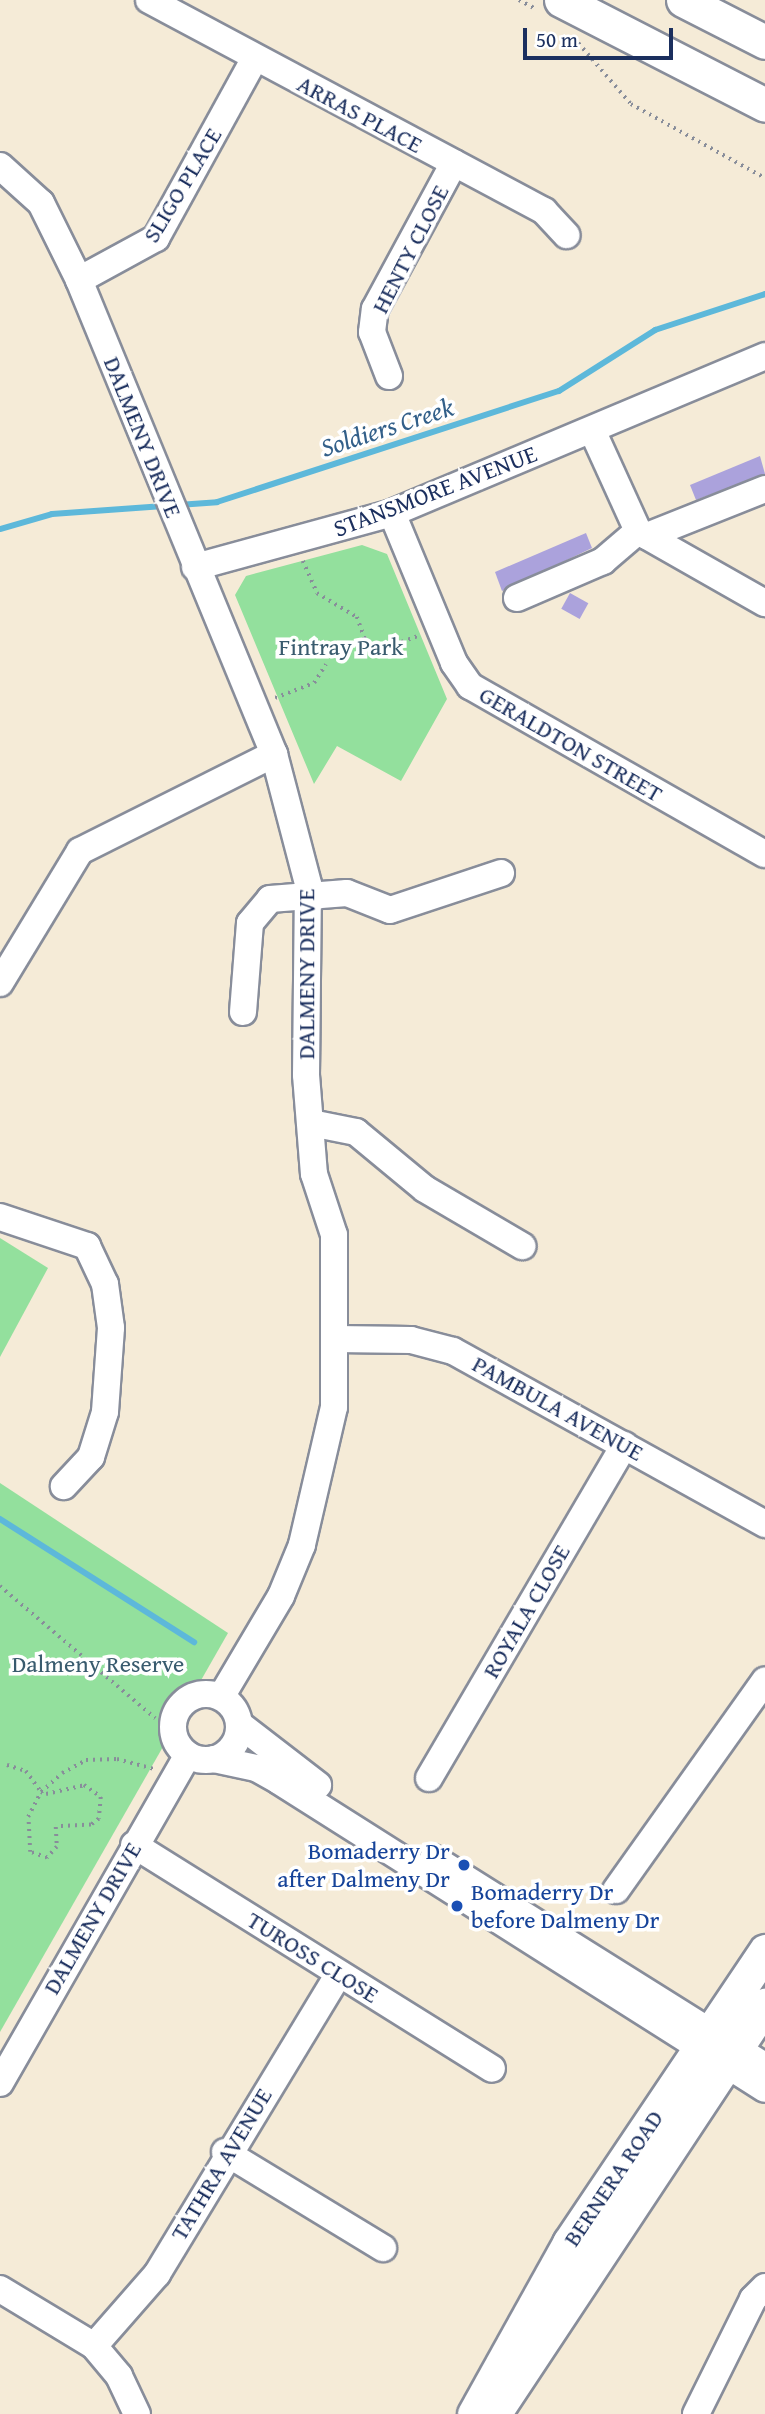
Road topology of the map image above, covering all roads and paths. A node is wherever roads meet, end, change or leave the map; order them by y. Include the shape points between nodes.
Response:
1 (149, 0) edge
2 (519, 0) edge
3 (683, 0) edge
4 (559, 15) edge
5 (765, 42) edge
6 (255, 58) junction
7 (765, 105) edge
8 (454, 163) junction
9 (0, 166) edge
10 (765, 178) edge
11 (566, 235) dead end
12 (79, 280) junction
13 (765, 356) edge
14 (389, 376) dead end
15 (592, 430) junction
16 (765, 489) edge
17 (392, 513) junction
18 (643, 533) junction
19 (296, 542) junction
20 (195, 567) junction
21 (517, 598) dead end
22 (765, 603) edge
23 (440, 629) junction
24 (370, 653) junction
25 (362, 656) dead end
26 (326, 664) dead end
27 (254, 706) junction
28 (274, 754) junction
29 (765, 854) edge
30 (501, 873) dead end
31 (309, 895) junction
32 (7, 952) edge
33 (0, 983) edge
34 (243, 1013) dead end
35 (311, 1123) junction
36 (0, 1217) edge
37 (522, 1246) dead end
38 (336, 1339) junction
39 (624, 1445) junction
40 (64, 1486) dead end
41 (765, 1524) edge
42 (0, 1586) edge
43 (765, 1680) edge
44 (221, 1697) junction
45 (155, 1718) dead end
46 (239, 1724) junction
47 (188, 1755) junction
48 (214, 1759) junction
49 (8, 1765) dead end
50 (429, 1778) dead end
51 (173, 1782) junction
52 (41, 1792) junction
53 (134, 1845) junction
54 (616, 1890) dead end
55 (765, 1951) edge
56 (339, 1974) junction
57 (765, 2006) edge
58 (717, 2050) junction
59 (765, 2066) edge
60 (492, 2069) dead end
61 (0, 2083) edge
62 (765, 2088) edge
63 (225, 2152) junction
64 (383, 2248) dead end
65 (0, 2289) edge
66 (759, 2293) edge
67 (94, 2346) junction
68 (137, 2414) edge
69 (474, 2414) edge
70 (495, 2414) edge
71 (696, 2414) edge

1 - 6 street, ARRAS PLACE
2 - 4 path
3 - 5 main road
4 - 7 main road
4 - 10 path via 631,104
6 - 8 street, ARRAS PLACE
6 - 12 street, SLIGO PLACE via 156,238
8 - 11 street, ARRAS PLACE via 544,211
8 - 14 street, HENTY CLOSE via 375,309 372,332
9 - 12 street, DALMENY DRIVE via 41,203
12 - 20 street, DALMENY DRIVE
13 - 15 street, STANSMORE AVENUE
15 - 17 street, STANSMORE AVENUE
15 - 18 street
16 - 18 street
17 - 19 street, STANSMORE AVENUE
17 - 23 street, GERALDTON STREET
18 - 21 street via 603,561
18 - 22 street
19 - 20 street, STANSMORE AVENUE
19 - 24 path via 313,587 354,614
20 - 27 street, DALMENY DRIVE
23 - 24 path
23 - 29 street, GERALDTON STREET via 462,678 482,696
24 - 25 path
26 - 27 path via 314,683
27 - 28 street, DALMENY DRIVE
28 - 31 street, DALMENY DRIVE
28 - 32 street via 90,843 68,863
30 - 31 street via 390,910 347,893
31 - 34 street via 270,899 250,923
31 - 35 street, DALMENY DRIVE
32 - 33 street
35 - 37 street via 356,1132 425,1189
35 - 38 street, DALMENY DRIVE via 317,1189 334,1235
36 - 40 street via 87,1246 105,1284 111,1328 105,1412 91,1457
38 - 39 street, PAMBULA AVENUE via 403,1339 446,1348
38 - 44 street, DALMENY DRIVE via 332,1428 313,1517 281,1596
39 - 41 street, PAMBULA AVENUE
39 - 50 street, ROYALA CLOSE
42 - 45 path
43 - 54 street
44 - 46 street
44 - 47 street via 193,1696 177,1709 173,1735
46 - 48 street via 232,1749
46 - 58 street via 299,1772
47 - 48 street
47 - 51 street, DALMENY DRIVE
48 - 58 street via 256,1768 279,1781
49 - 52 path via 26,1772
51 - 52 path via 148,1765 86,1760
51 - 53 street, DALMENY DRIVE
52 - 52 path via 28,1817 28,1844 30,1852 47,1858 57,1847 56,1827 91,1825 102,1804 84,1786 56,1795
53 - 56 street, TUROSS CLOSE
53 - 61 street, DALMENY DRIVE
55 - 58 main road, BERNERA ROAD
56 - 60 street, TUROSS CLOSE
56 - 63 street, TATHRA AVENUE
57 - 58 main road, BERNERA ROAD
58 - 59 street
58 - 62 street
58 - 69 main road, BERNERA ROAD via 569,2243
58 - 70 main road, BERNERA ROAD
63 - 64 street
63 - 67 street, TATHRA AVENUE via 157,2274
65 - 67 street
66 - 71 street
67 - 68 street via 119,2376

